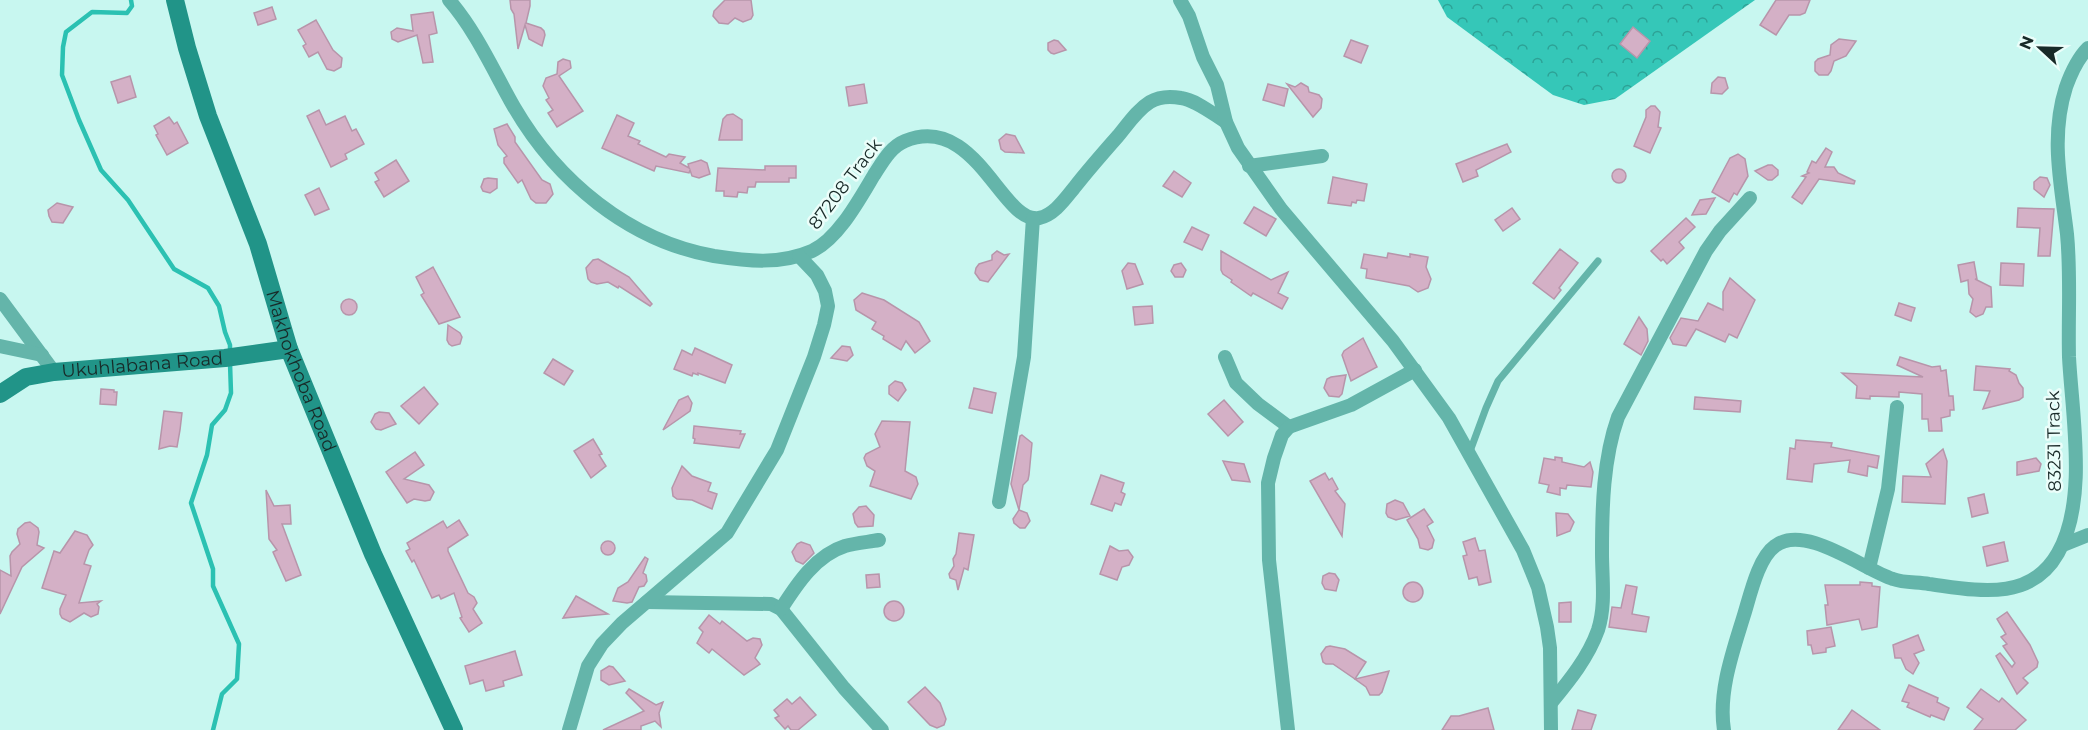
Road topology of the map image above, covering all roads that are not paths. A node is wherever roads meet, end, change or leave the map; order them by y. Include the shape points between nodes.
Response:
1 (176, 0) edge
2 (449, 0) edge
3 (1180, 0) edge
4 (2088, 48) edge
5 (1226, 122) junction
6 (1322, 156) dead end
7 (1249, 166) junction
8 (1750, 198) dead end
9 (1033, 218) junction
10 (799, 256) junction
11 (1598, 261) dead end
12 (0, 299) edge
13 (0, 346) edge
14 (289, 350) junction
15 (42, 355) junction
16 (1225, 357) dead end
17 (1415, 370) junction
18 (54, 372) junction
19 (0, 394) edge
20 (1897, 407) dead end
21 (1289, 427) junction
22 (1469, 454) junction
23 (999, 502) dead end
24 (2088, 535) edge
25 (879, 540) dead end
26 (2063, 545) junction
27 (1869, 568) junction
28 (647, 602) junction
29 (781, 609) junction
30 (1551, 703) junction
31 (454, 730) edge
32 (569, 730) edge
33 (882, 730) edge
34 (1288, 730) edge
35 (1551, 730) edge
36 (1724, 730) edge

1 - 14 street, Makhokhoba Road via 208,116 258,244
2 - 10 street, 87208 Track via 530,133 564,174 618,217 663,241 700,253 760,261
3 - 5 street via 1217,85
4 - 26 street, 83231 Track via 2073,69 2057,130 2067,236 2076,466
5 - 7 street
5 - 9 street via 1184,98 1153,100 1063,201 1048,214
6 - 7 street
7 - 17 street
8 - 30 street via 1706,251 1618,417 1607,468 1599,628 1578,668
9 - 10 street, 87208 Track via 1015,209 977,161 950,142 929,136 896,146 834,233 824,244
9 - 23 street via 1024,357
10 - 28 street via 817,276 828,306 814,357 777,450 727,533
11 - 22 lane via 1498,381
12 - 15 street
13 - 15 street
14 - 18 street, Ukuhlabana Road
14 - 31 street, Makhokhoba Road via 373,554
15 - 18 street
16 - 21 street via 1236,383
17 - 21 street via 1351,405
17 - 22 street
18 - 19 street, Ukuhlabana Road via 26,377
20 - 27 street via 1888,489
21 - 34 street via 1274,458 1267,513
22 - 30 street via 1523,550 1543,602 1550,648
24 - 26 street
25 - 29 street via 845,546 828,554 795,586
26 - 27 street, 83231 Track via 2036,577 2003,590 1894,580
27 - 36 street, 83231 Track via 1832,548 1811,542 1783,542 1772,549 1758,574 1729,666
28 - 29 street via 771,604
28 - 32 street via 602,644 588,666
29 - 33 street
30 - 35 street

